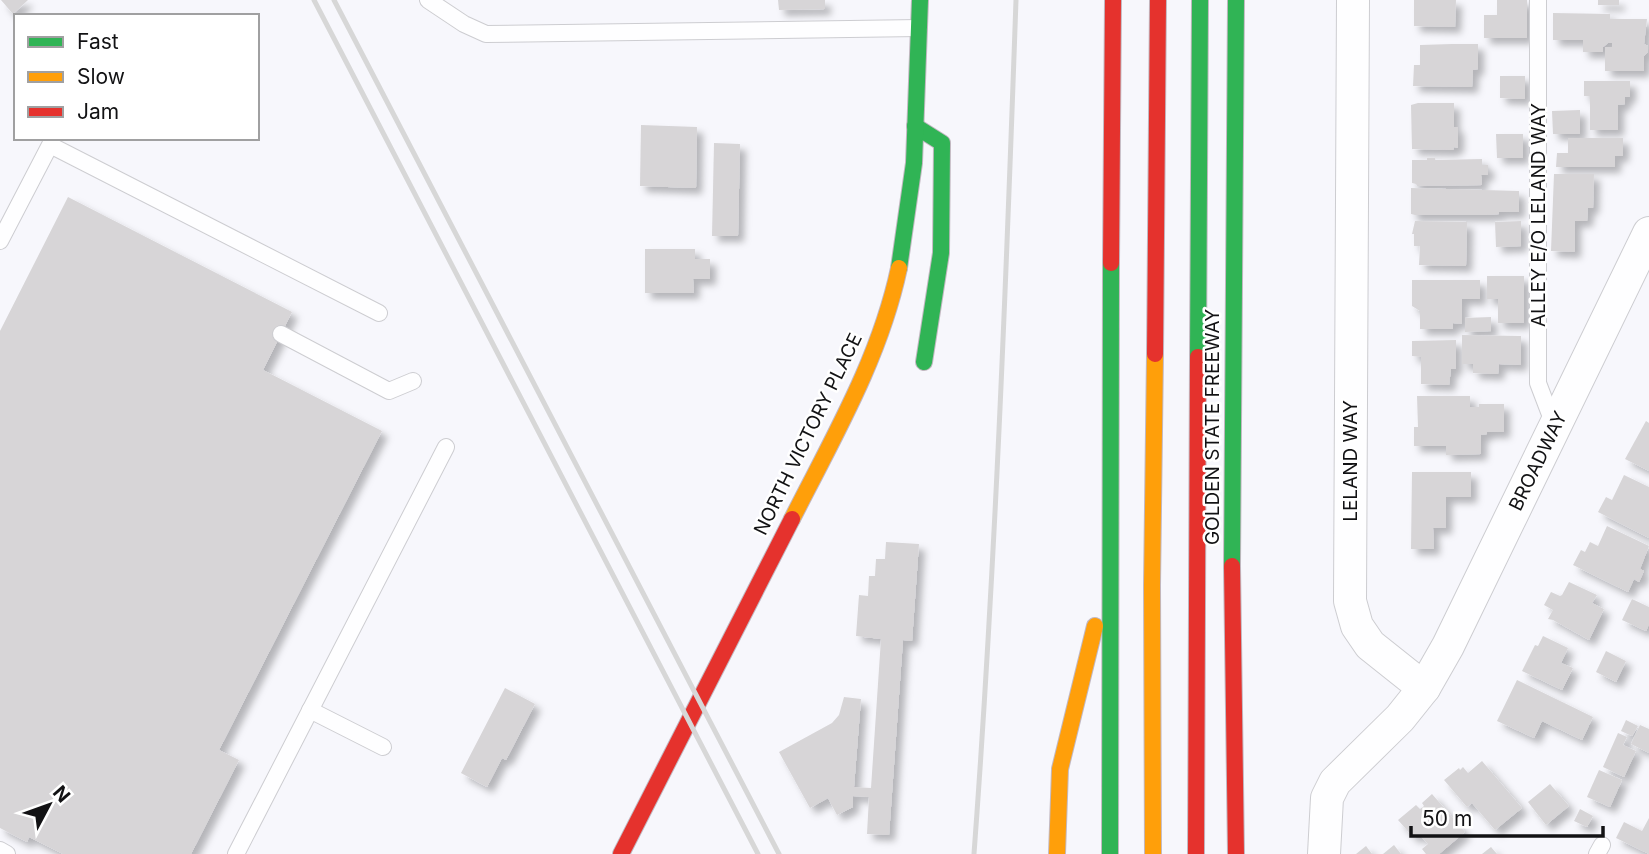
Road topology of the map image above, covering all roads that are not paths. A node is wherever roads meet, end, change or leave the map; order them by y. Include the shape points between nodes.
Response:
1 (428, 0) edge
2 (920, 0) edge
3 (1102, 0) edge
4 (1113, 0) edge
5 (1158, 0) edge
6 (1200, 0) edge
7 (1236, 0) edge
8 (1353, 0) edge
9 (1538, 0) edge
10 (919, 28) junction
11 (1113, 37) junction
12 (915, 126) junction
13 (1649, 233) edge
14 (0, 241) edge
15 (379, 313) dead end
16 (281, 334) dead end
17 (924, 362) dead end
18 (413, 381) dead end
19 (1554, 427) junction
20 (446, 447) dead end
21 (1109, 570) junction
22 (1424, 688) junction
23 (310, 710) junction
24 (383, 747) dead end
25 (1235, 811) junction
26 (0, 850) edge
27 (7, 854) edge
28 (236, 854) edge
29 (621, 854) edge
30 (1057, 854) edge
31 (1110, 854) edge
32 (1153, 854) edge
33 (1196, 854) edge
34 (1236, 854) edge
35 (1247, 854) edge
36 (1324, 854) edge

1 - 10 lane via 486,34
2 - 10 main road, NORTH VICTORY PLACE
3 - 11 main road
4 - 11 main road
5 - 32 main road
6 - 33 main road
7 - 25 main road, GOLDEN STATE FREEWAY
8 - 22 street, LELAND WAY via 1350,601 1357,626 1370,645
9 - 19 lane, ALLEY E/O LELAND WAY via 1538,383
10 - 12 main road, NORTH VICTORY PLACE
11 - 21 main road
12 - 17 main road via 942,143 941,253
12 - 29 main road, NORTH VICTORY PLACE via 914,176 903,250 884,324 854,396
13 - 19 street, BROADWAY
14 - 15 lane via 50,145
16 - 18 lane via 389,391
19 - 22 street, BROADWAY
20 - 23 lane
21 - 30 main road via 1060,769
21 - 31 main road
22 - 36 street via 1335,782 1327,799
23 - 24 lane
23 - 28 lane
25 - 34 main road, GOLDEN STATE FREEWAY
25 - 35 main road
26 - 27 lane

